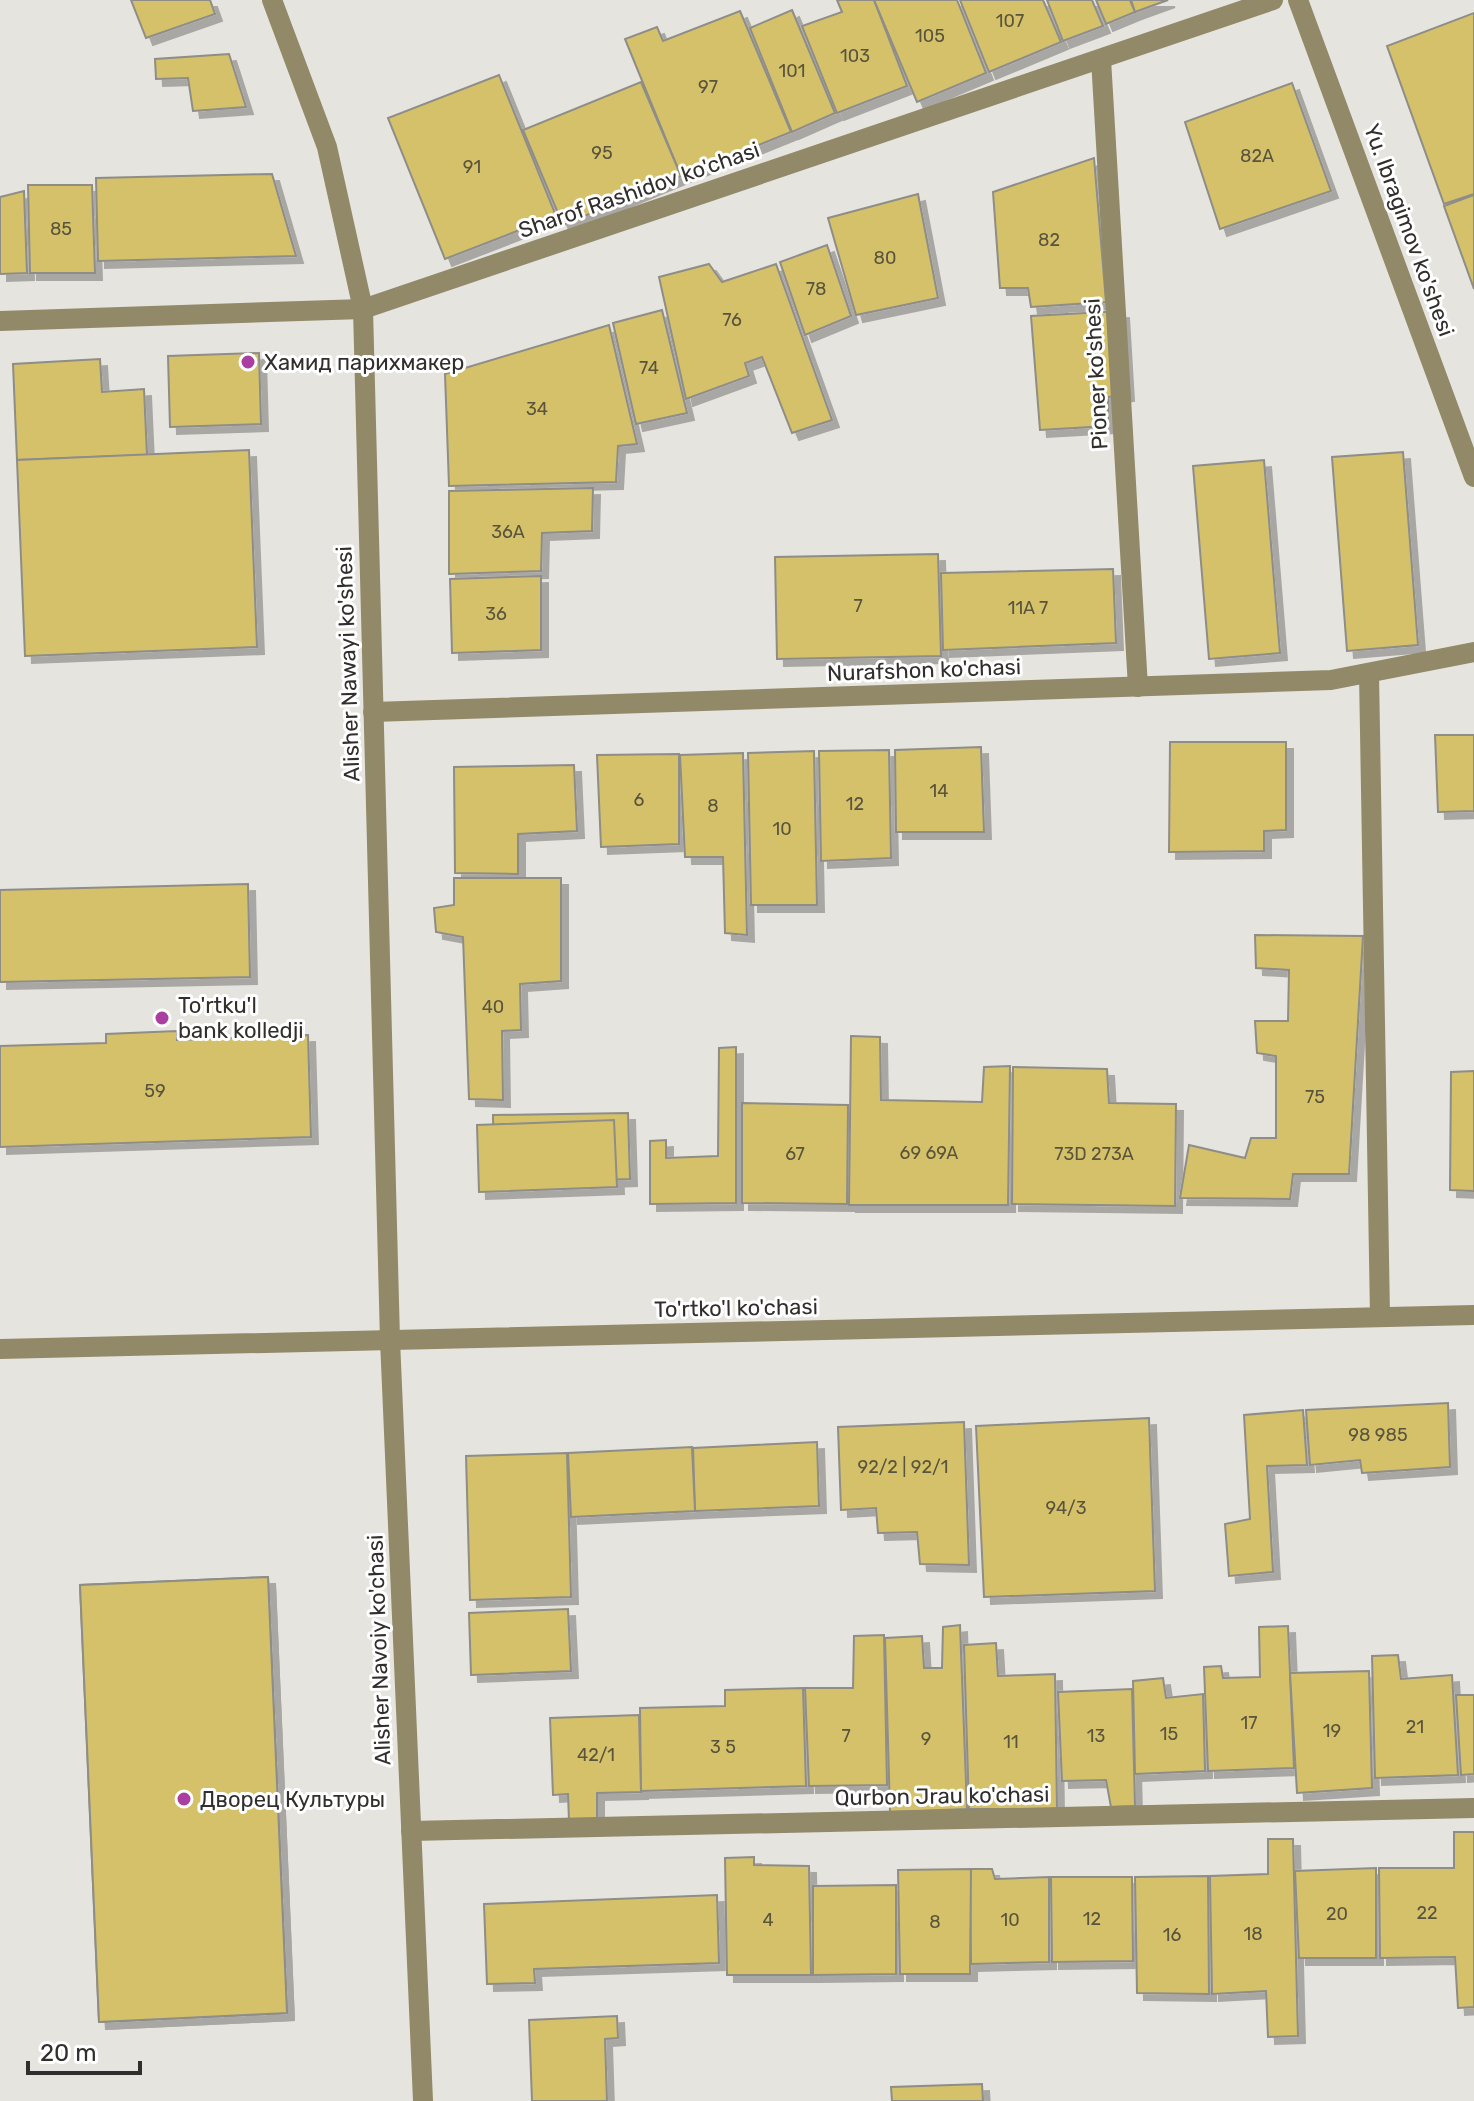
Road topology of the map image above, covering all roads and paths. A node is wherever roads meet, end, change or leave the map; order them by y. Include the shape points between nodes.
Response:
1 (272, 0) edge
2 (1273, 0) edge
3 (1298, 0) edge
4 (1101, 59) junction
5 (363, 309) junction
6 (0, 321) edge
7 (1474, 477) edge
8 (1474, 652) edge
9 (1369, 673) junction
10 (1138, 687) junction
11 (373, 712) junction
12 (1474, 1315) edge
13 (1380, 1316) junction
14 (390, 1340) junction
15 (0, 1349) edge
16 (1474, 1808) edge
17 (411, 1831) junction
18 (423, 2101) edge

1 - 5 street, Alisher Nawayi ko'shesi via 327,147
2 - 4 street, Sharof Rashidov ko'chasi
3 - 7 street, Yu. Ibragimov ko'shesi
4 - 5 street, Sharof Rashidov ko'chasi
4 - 10 street, Pioner ko'shesi
5 - 6 street, Sharof Rashidov ko'chasi
5 - 11 street, Alisher Nawayi ko'shesi
8 - 9 street, Nurafshon ko'chasi
9 - 10 street, Nurafshon ko'chasi via 1331,680
9 - 13 street
10 - 11 street, Nurafshon ko'chasi
11 - 14 street, Alisher Nawayi ko'shesi
12 - 13 street, To'rtko'l ko'chasi
13 - 14 street, To'rtko'l ko'chasi
14 - 15 street, To'rtko'l ko'chasi
14 - 17 street, Alisher Navoiy ko'chasi
16 - 17 street, Qurbon Jrau ko'chasi
17 - 18 street, Alisher Navoiy ko'chasi

